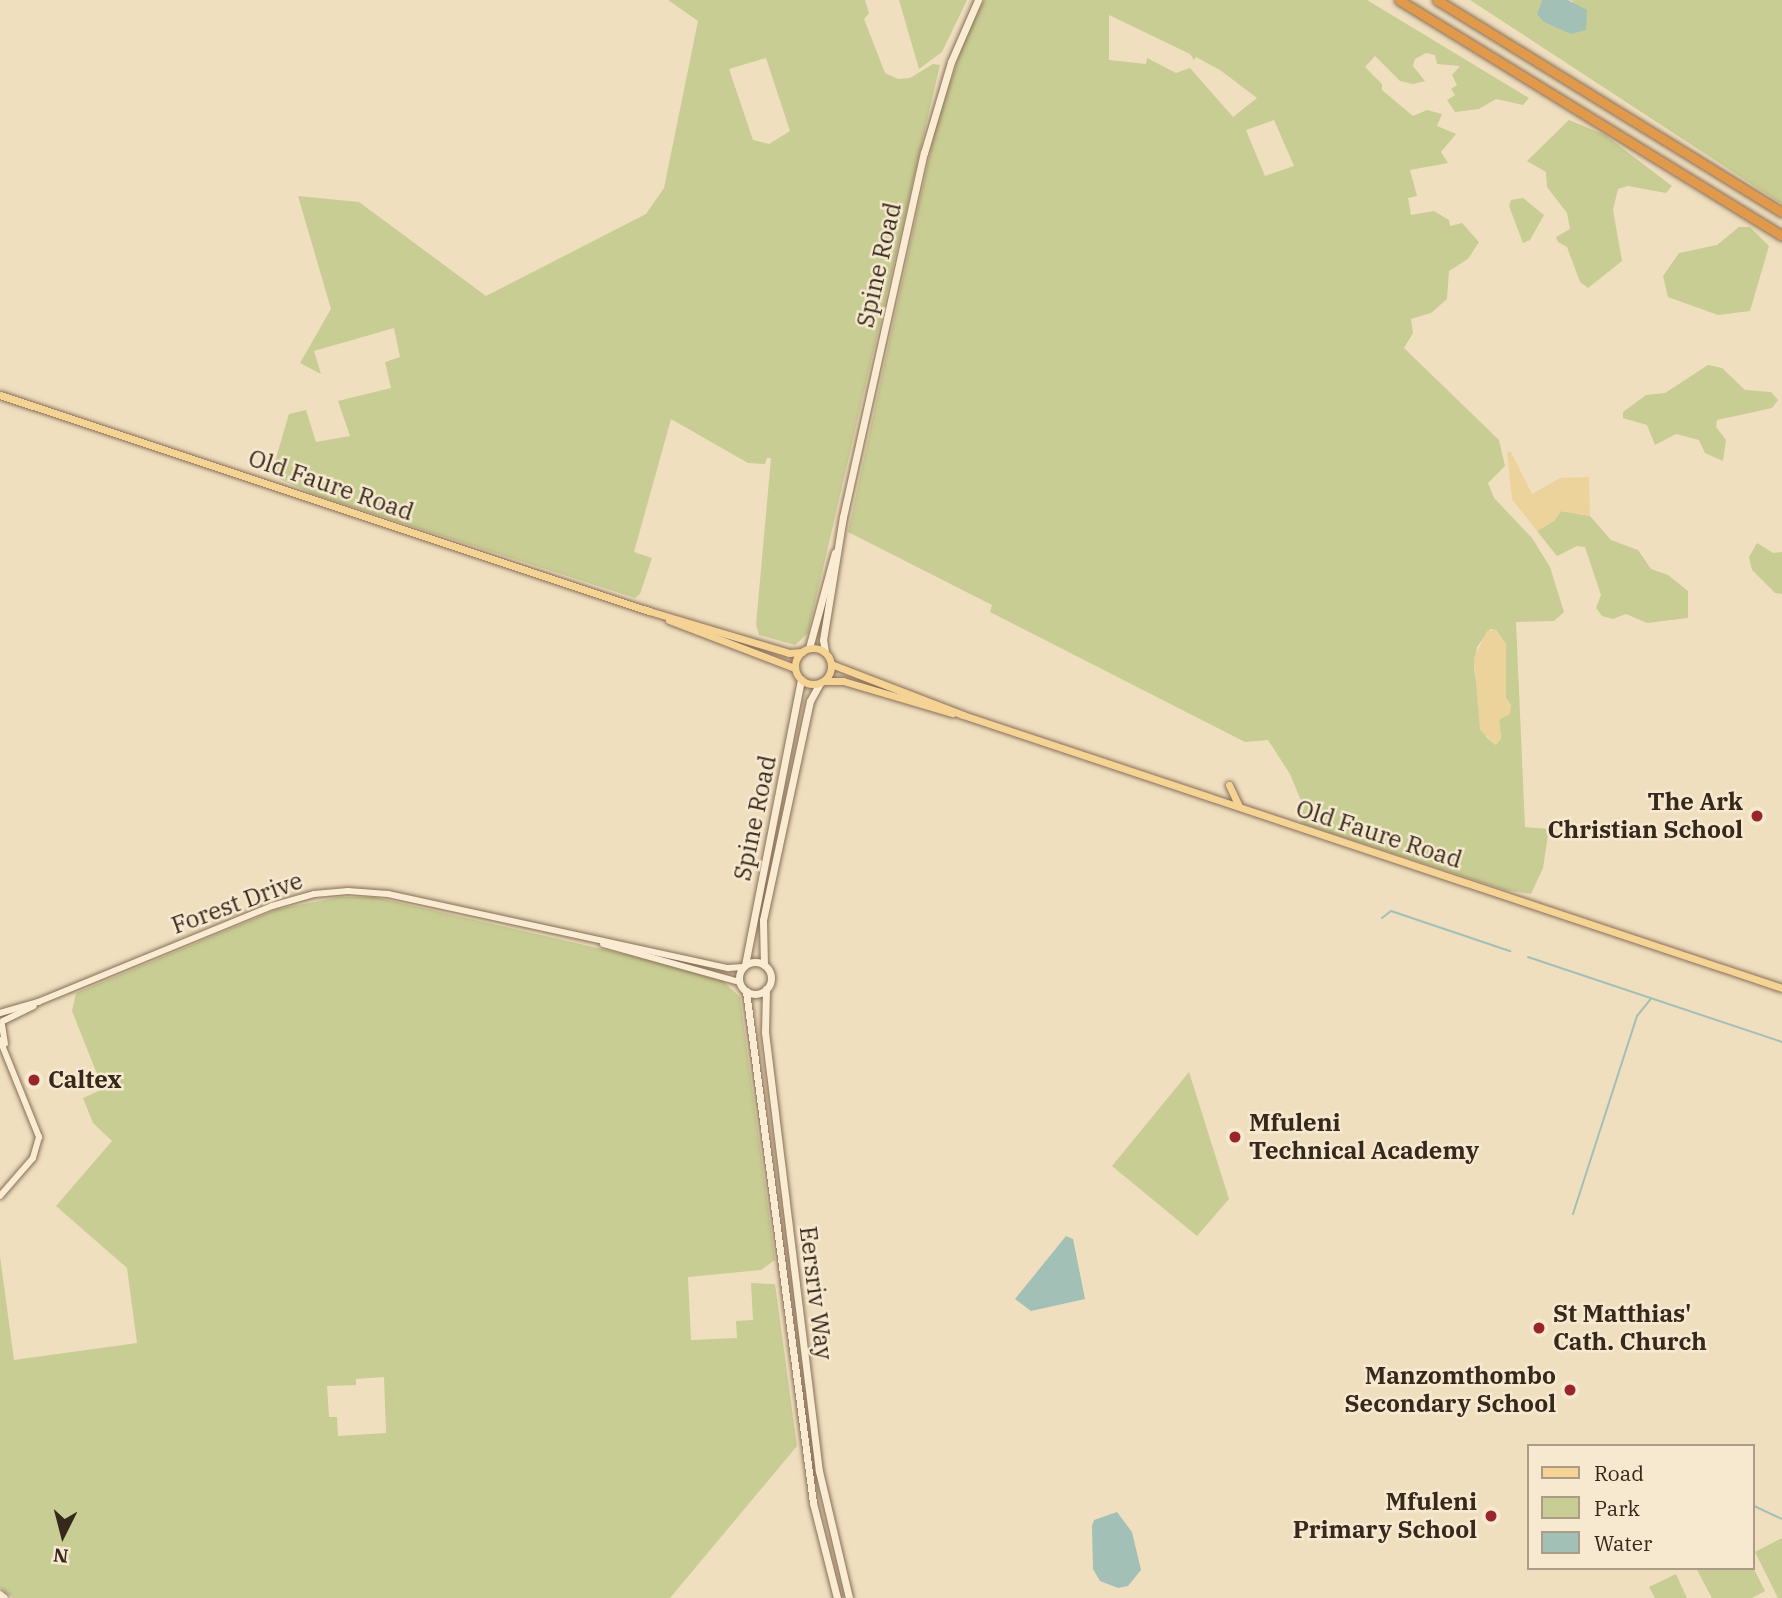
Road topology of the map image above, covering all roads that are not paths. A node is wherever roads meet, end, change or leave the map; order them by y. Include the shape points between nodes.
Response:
1 (978, 0) edge
2 (1399, 0) edge
3 (1437, 0) edge
4 (1782, 212) edge
5 (1782, 236) edge
6 (0, 395) edge
7 (838, 545) junction
8 (649, 611) junction
9 (806, 650) junction
10 (825, 653) junction
11 (831, 664) junction
12 (795, 668) junction
13 (801, 679) junction
14 (822, 682) junction
15 (963, 715) junction
16 (1203, 795) junction
17 (1244, 809) junction
18 (581, 938) junction
19 (764, 965) junction
20 (744, 966) junction
21 (739, 982) junction
22 (1782, 988) edge
23 (766, 989) junction
24 (746, 991) junction
25 (38, 1002) junction
26 (0, 1013) edge
27 (2, 1025) edge
28 (0, 1040) edge
29 (8, 1056) junction
30 (0, 1196) edge
31 (0, 1594) edge
32 (5, 1598) edge
33 (837, 1598) edge
34 (849, 1598) edge

1 - 7 main road, Spine Road via 951,62 929,133
2 - 5 highway
3 - 4 highway
6 - 8 main road, Old Faure Road
7 - 9 main road, Spine Road
7 - 10 main road, Spine Road
8 - 9 main road, Old Faure Road via 789,653
8 - 12 main road, Old Faure Road
9 - 10 main road
9 - 12 main road, Spine Road
10 - 11 main road
11 - 14 main road, Spine Road
11 - 15 main road, Old Faure Road
12 - 13 main road
13 - 14 main road
13 - 20 main road, Spine Road
14 - 15 main road, Old Faure Road via 843,681
14 - 19 main road, Spine Road via 810,701 762,920
15 - 16 main road, Old Faure Road
16 - 17 main road, Old Faure Road
16 - 17 main road via 1228,788
17 - 22 main road, Old Faure Road
18 - 20 street, Forest Drive via 728,968
18 - 21 street, Forest Drive
18 - 25 street, Forest Drive via 388,894 314,894 266,908
19 - 20 main road
19 - 23 main road via 770,976
20 - 21 main road
21 - 24 main road
23 - 24 main road via 755,994
23 - 34 main road, Eersriv Way via 767,1044 819,1471
24 - 33 main road, Eersriv Way via 813,1503
25 - 26 street, Forest Drive
25 - 27 street, Forest Drive
26 - 27 street
27 - 29 street
28 - 29 street
29 - 30 street via 39,1140 33,1158
31 - 32 street

